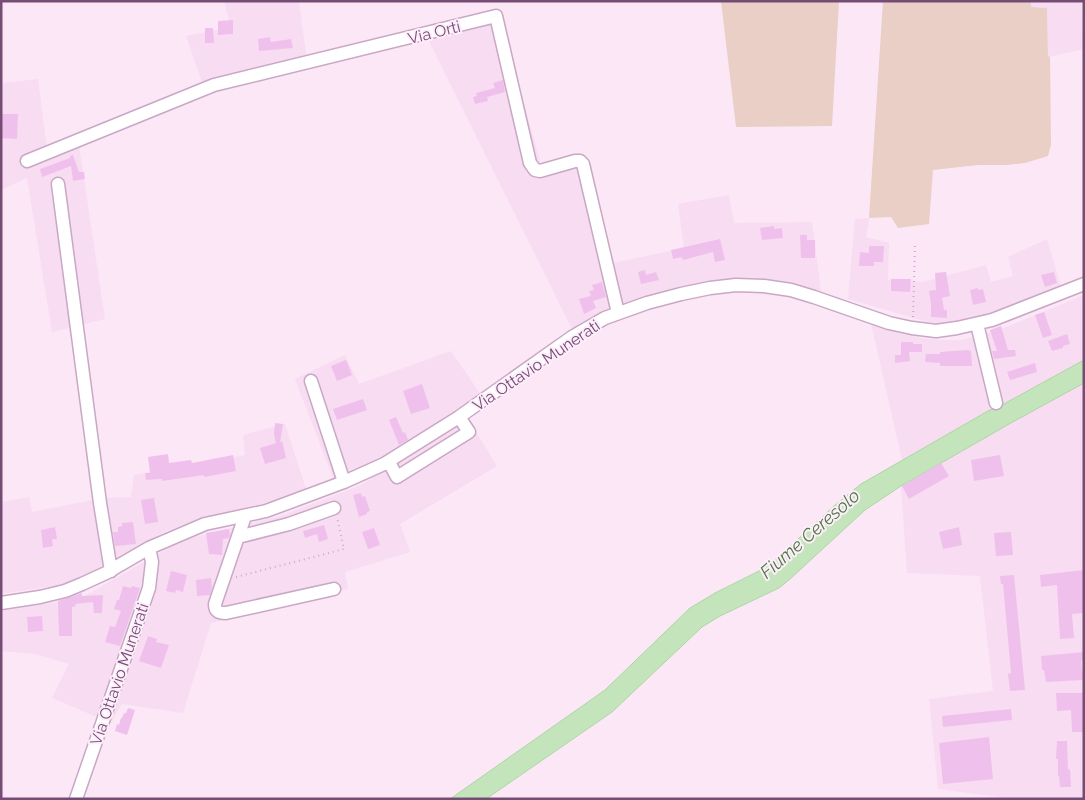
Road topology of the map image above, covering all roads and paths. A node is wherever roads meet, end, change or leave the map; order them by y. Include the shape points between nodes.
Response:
1 (28, 161) dead end
2 (58, 184) dead end
3 (915, 242) dead end
4 (1084, 284) edge
5 (618, 313) junction
6 (977, 324) junction
7 (912, 328) junction
8 (311, 381) dead end
9 (996, 403) dead end
10 (459, 417) junction
11 (389, 462) junction
12 (344, 482) junction
13 (334, 508) joint
14 (245, 516) junction
15 (238, 537) junction
16 (150, 548) junction
17 (110, 570) junction
18 (224, 577) junction
19 (334, 588) dead end
20 (1, 603) edge
21 (76, 799) edge

1 - 5 street, Via Orti via 214,85 496,16 530,163 540,171 575,161 583,164
2 - 17 street
3 - 7 path
4 - 6 street, Via Ottavio Munerati
5 - 7 street, Via Ottavio Munerati via 710,288 764,286 790,290
5 - 10 street, Via Ottavio Munerati via 572,337
6 - 7 street, Via Ottavio Munerati via 936,331
6 - 9 street
8 - 12 street
10 - 11 street, Via Ottavio Munerati
10 - 11 street via 469,432 397,477
11 - 12 street, Via Ottavio Munerati
12 - 14 street, Via Ottavio Munerati
13 - 15 street
13 - 18 path via 344,549
14 - 15 street
14 - 16 street, Via Ottavio Munerati via 205,524
15 - 18 street
16 - 17 street, Via Ottavio Munerati
16 - 21 street, Via Ottavio Munerati via 149,588
17 - 20 street, Via Ottavio Munerati via 65,591
18 - 19 street via 215,604 222,614

